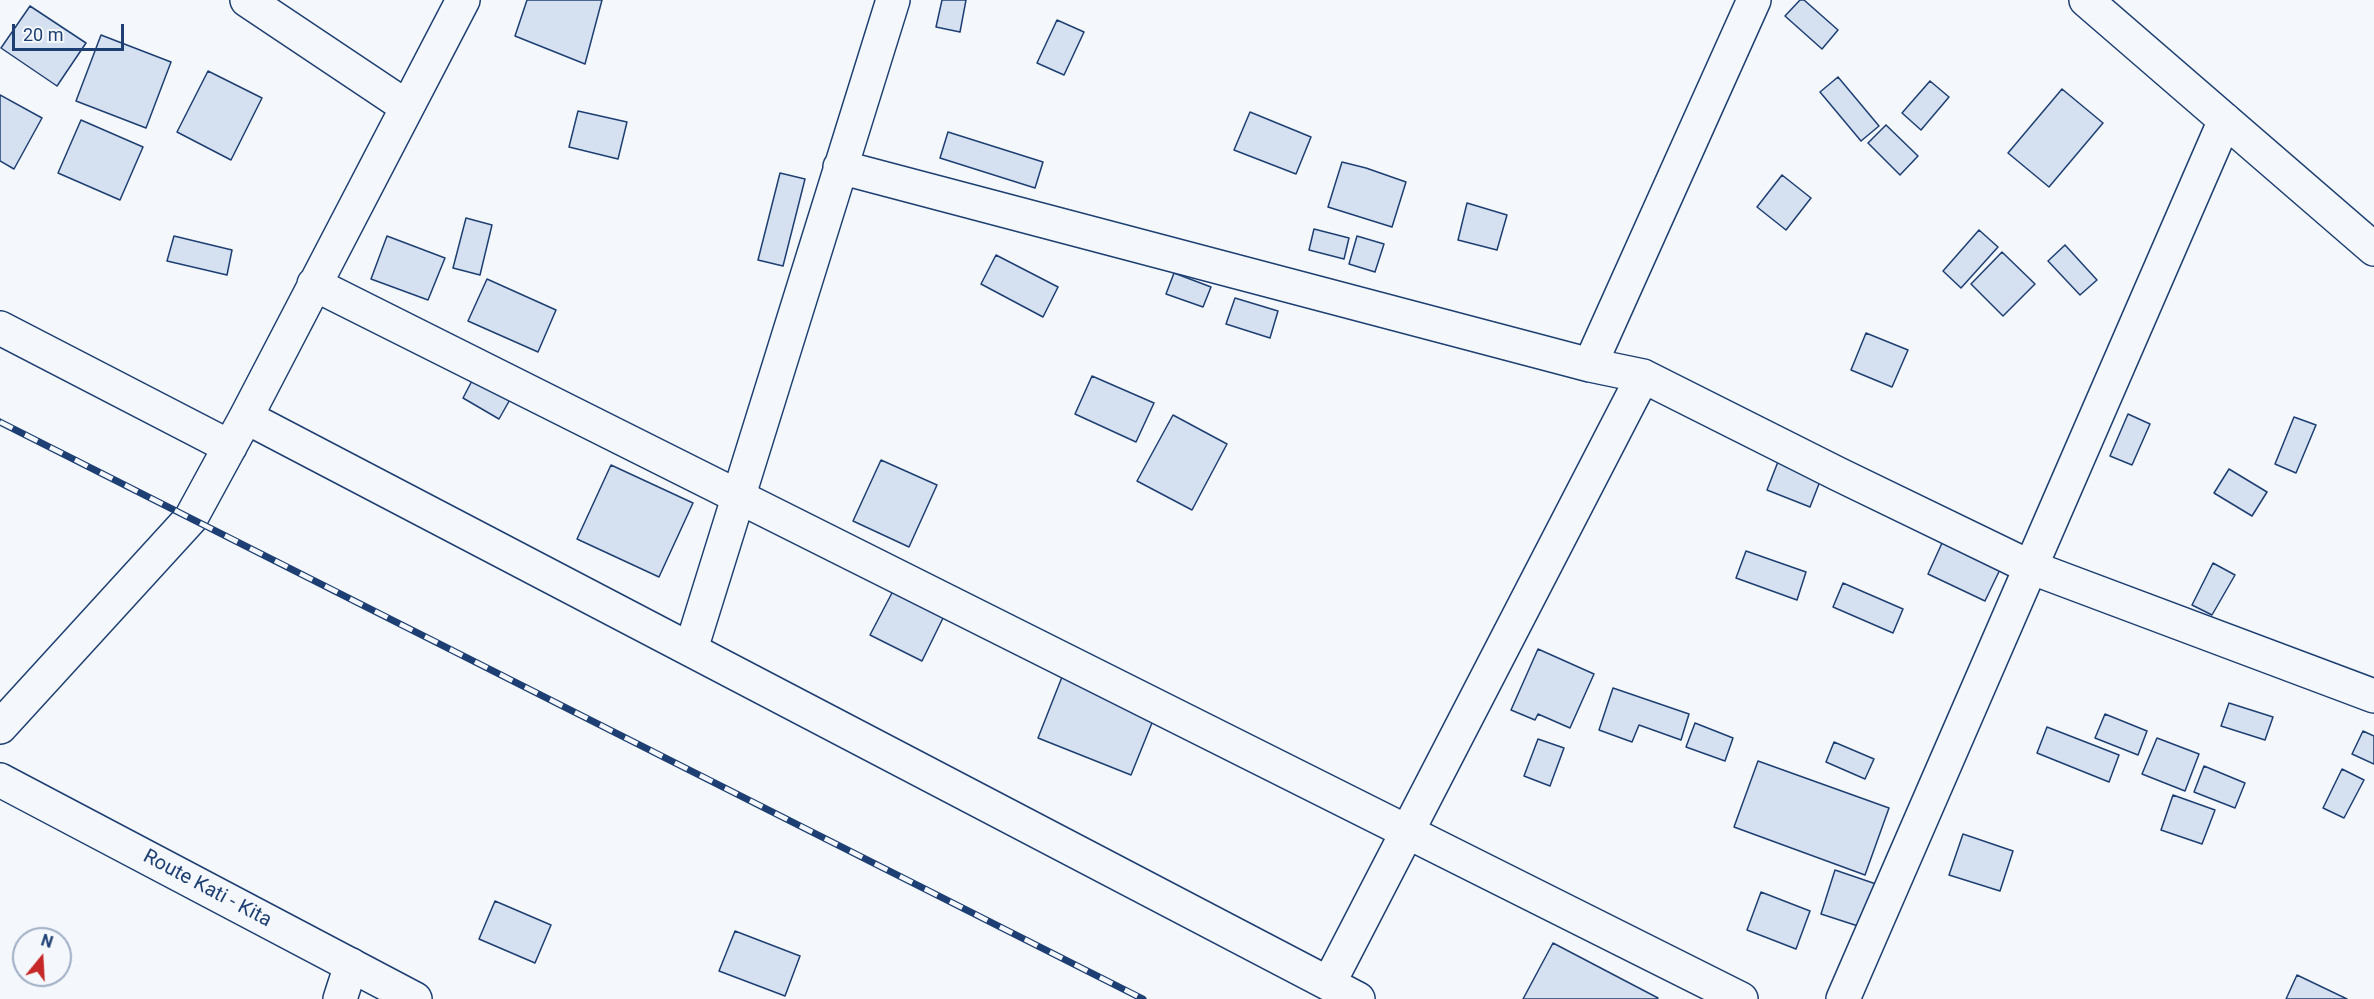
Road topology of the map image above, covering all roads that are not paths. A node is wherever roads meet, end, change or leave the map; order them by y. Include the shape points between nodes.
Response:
1 (247, 0) edge
2 (463, 0) edge
3 (892, 0) edge
4 (1754, 0) edge
5 (2086, 0) edge
6 (406, 107) junction
7 (2225, 120) junction
8 (840, 167) junction
9 (2374, 249) edge
10 (314, 284) junction
11 (0, 328) edge
12 (1590, 365) junction
13 (1643, 376) junction
14 (246, 417) junction
15 (230, 447) junction
16 (738, 496) junction
17 (2030, 567) junction
18 (692, 649) junction
19 (2374, 696) edge
20 (0, 727) edge
21 (0, 780) edge
22 (1408, 832) junction
23 (351, 965) junction
24 (1329, 983) junction
25 (340, 999) edge
26 (415, 999) edge
27 (1358, 999) edge
28 (1741, 999) edge
29 (1843, 999) edge

1 - 6 street
2 - 6 street
3 - 8 street
4 - 12 street
5 - 7 street
6 - 10 street
7 - 9 street
7 - 17 street
8 - 12 street
8 - 16 street
10 - 14 street
10 - 16 street
11 - 15 street
12 - 13 street
13 - 17 street
13 - 22 street
14 - 15 street
14 - 18 street
15 - 20 street via 191,518
16 - 18 street
16 - 22 street
17 - 19 street
17 - 29 street
18 - 24 street
21 - 23 street, Route Kati - Kita
22 - 24 street
22 - 28 street
23 - 25 street
23 - 26 street, Route Kati - Kita
24 - 27 street

